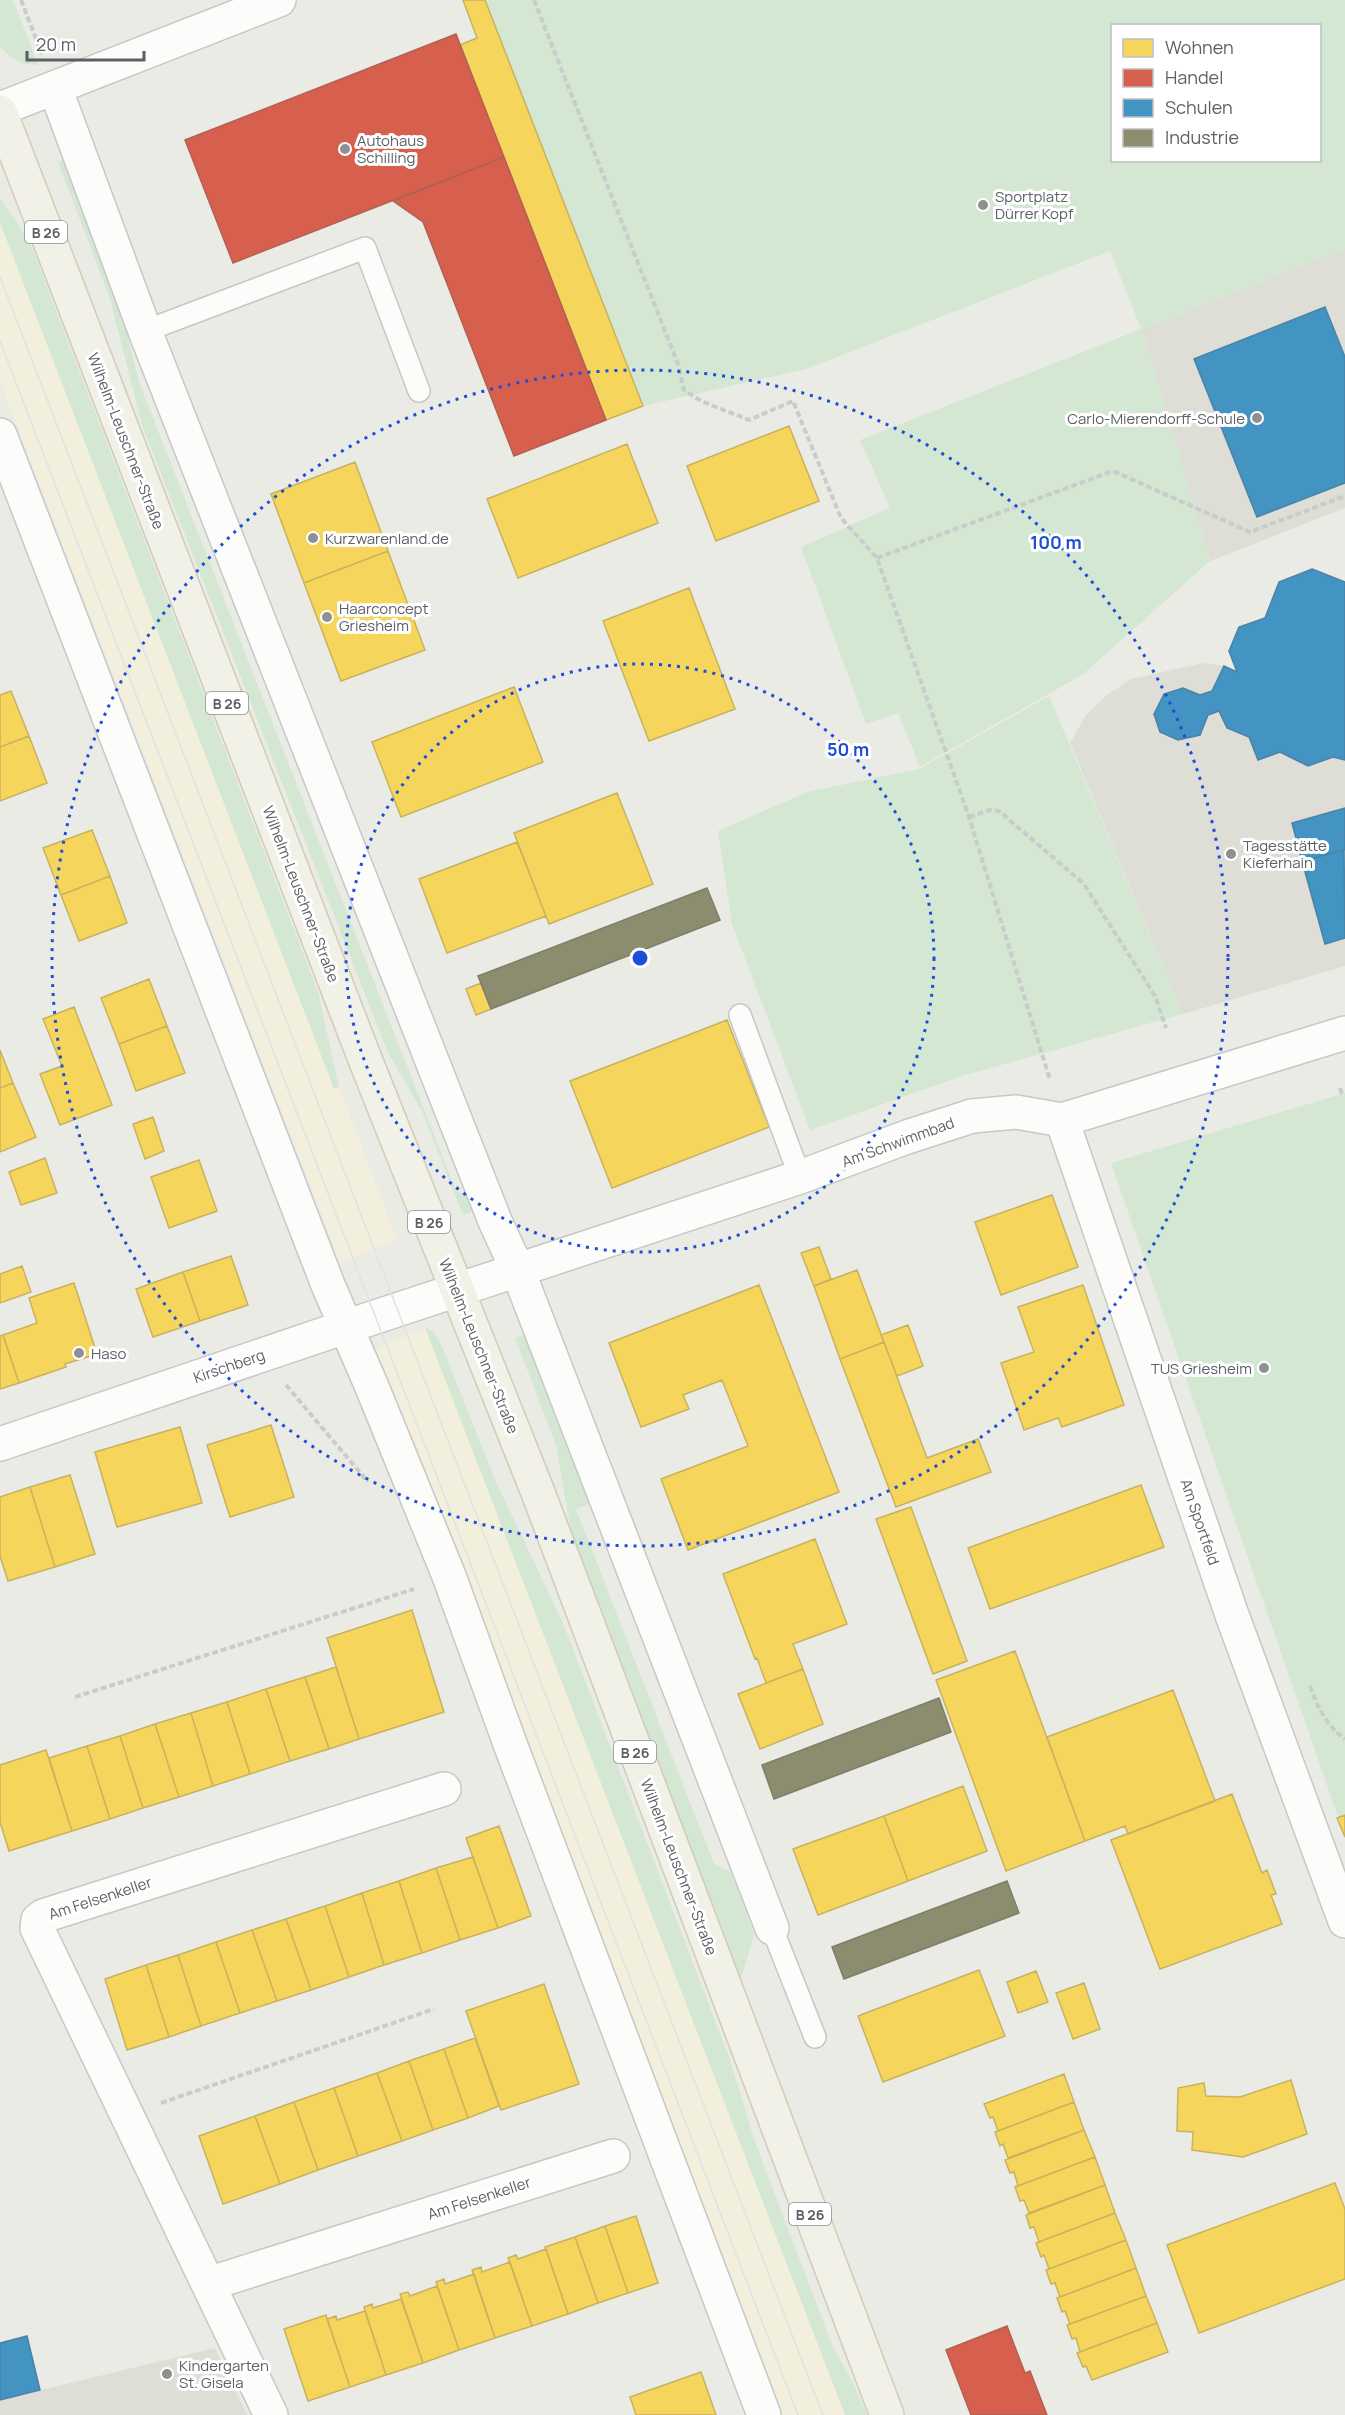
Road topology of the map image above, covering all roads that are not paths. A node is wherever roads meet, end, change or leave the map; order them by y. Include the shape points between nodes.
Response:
1 (279, 0) edge
2 (55, 88) junction
3 (0, 110) edge
4 (146, 332) junction
5 (419, 391) dead end
6 (0, 435) edge
7 (740, 1015) dead end
8 (1345, 1034) edge
9 (1062, 1120) junction
10 (800, 1178) junction
11 (518, 1271) junction
12 (458, 1290) junction
13 (345, 1327) junction
14 (0, 1444) edge
15 (444, 1789) dead end
16 (1345, 1921) edge
17 (772, 1928) joint
18 (815, 2037) dead end
19 (613, 2156) dead end
20 (208, 2284) junction
21 (271, 2415) edge
22 (764, 2415) edge
23 (887, 2415) edge

1 - 2 street
2 - 3 street
2 - 4 street
3 - 12 main road, Wilhelm-Leuschner-Straße / B 26 via 367,1065
4 - 5 lane via 365,248
4 - 11 street
6 - 13 street
7 - 10 lane
8 - 9 street, Am Schwimmbad
9 - 10 street, Am Schwimmbad via 1016,1113 972,1116
9 - 16 street, Am Sportfeld via 1232,1615
10 - 11 street, Am Schwimmbad
11 - 12 street, Am Schwimmbad
11 - 17 street
12 - 13 street, Kirschberg
12 - 23 main road, Wilhelm-Leuschner-Straße / B 26
13 - 14 street, Kirschberg
13 - 22 street via 449,1576
15 - 20 street, Am Felsenkeller via 38,1920 37,1928
17 - 18 lane
19 - 20 street, Am Felsenkeller
20 - 21 street, Am Felsenkeller

